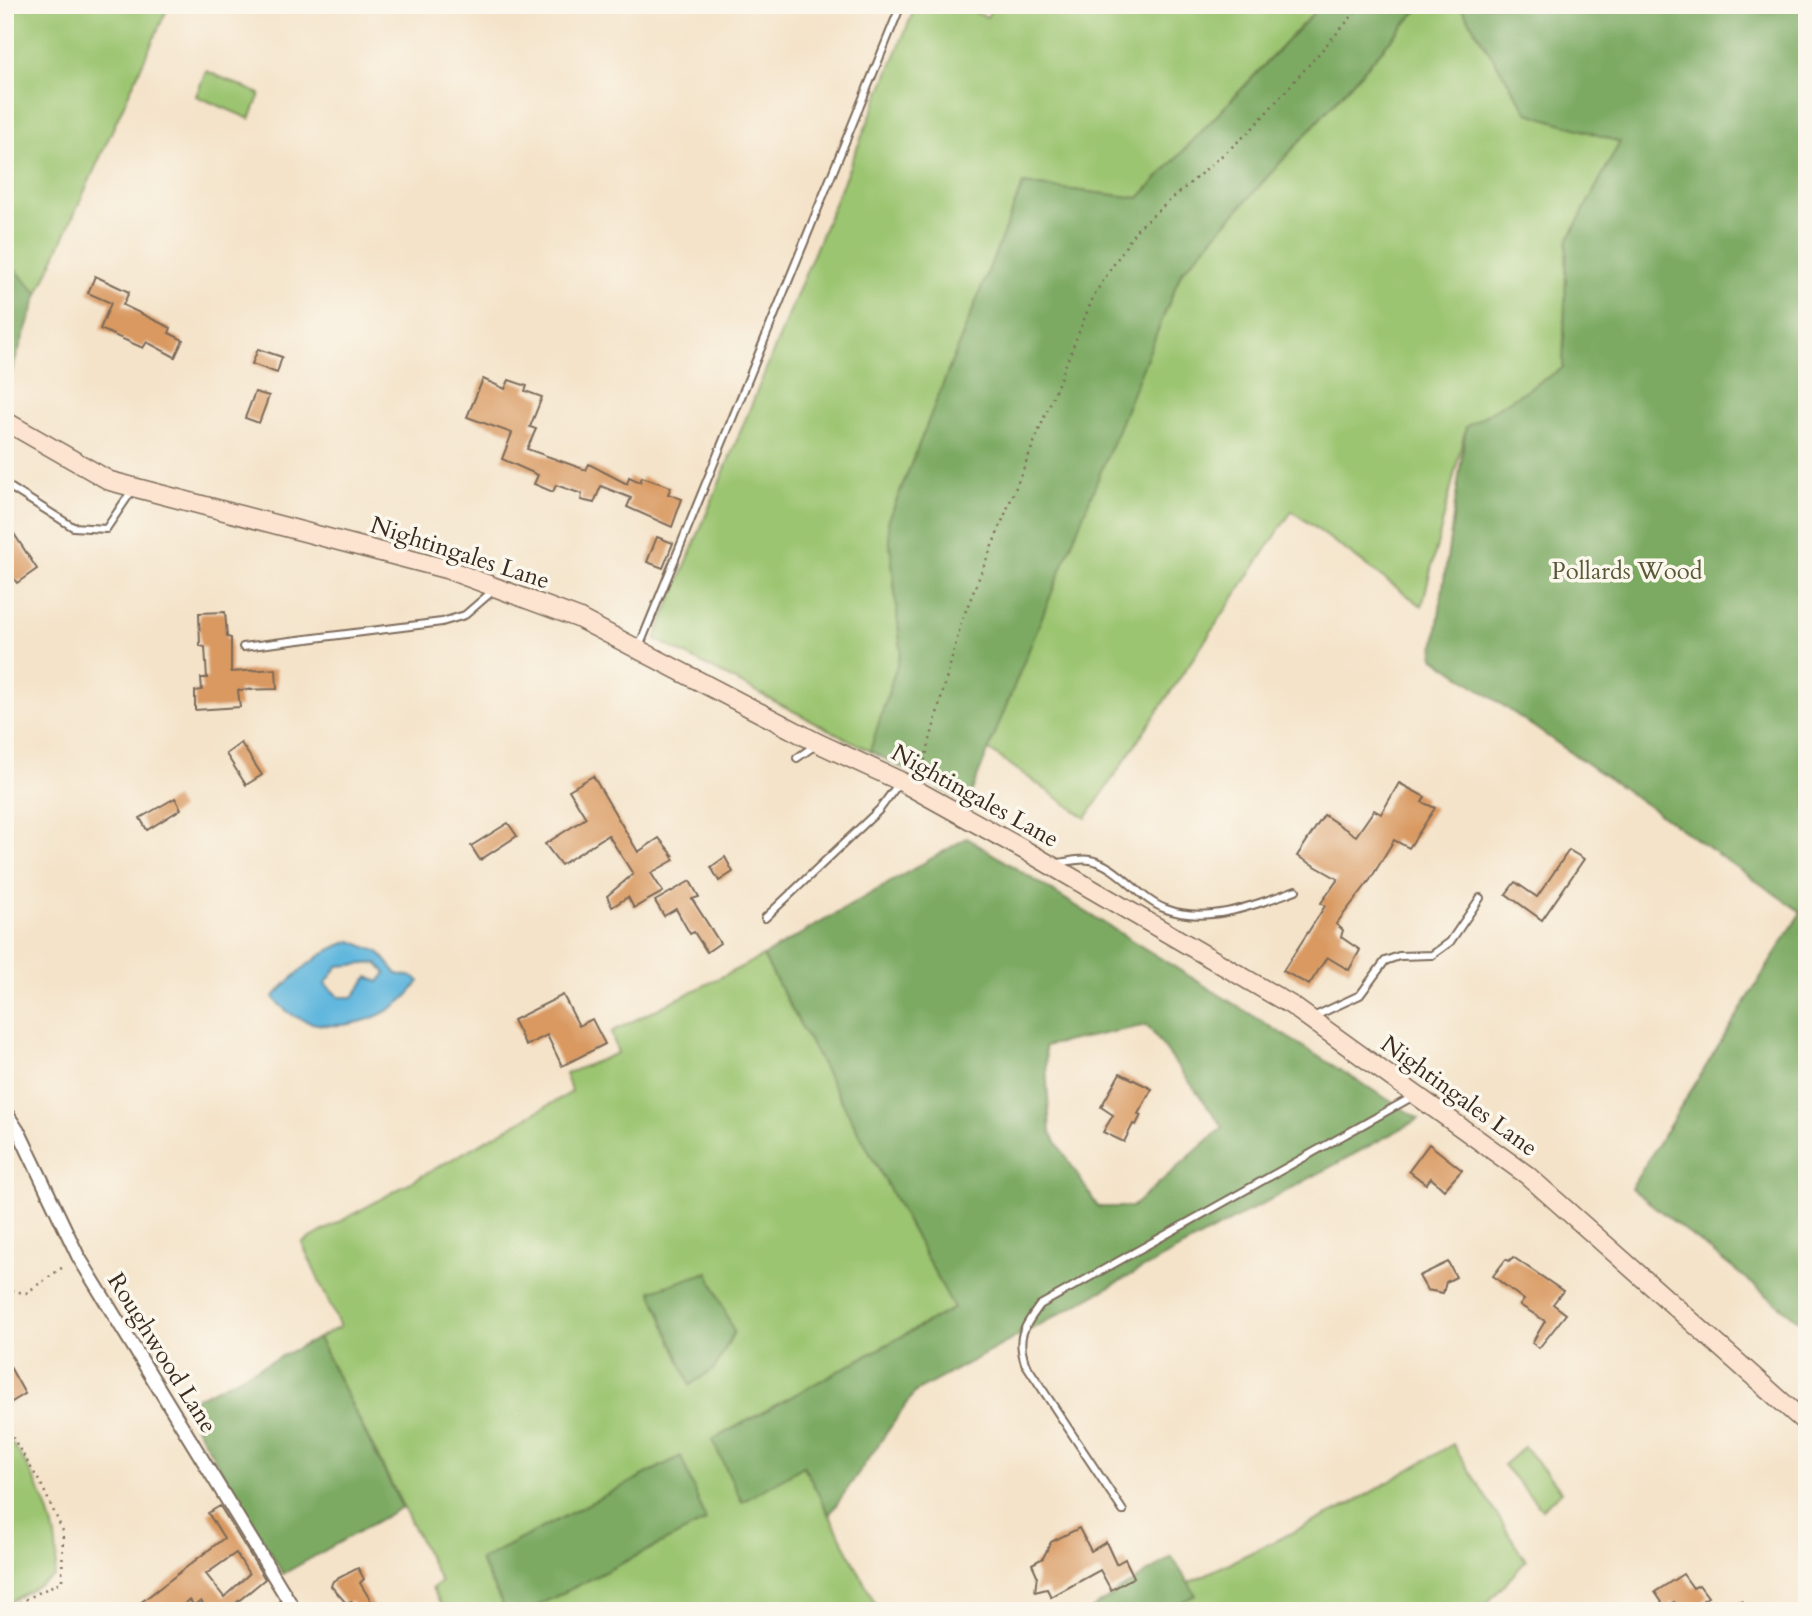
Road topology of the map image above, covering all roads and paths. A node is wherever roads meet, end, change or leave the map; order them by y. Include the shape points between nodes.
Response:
1 (901, 5) edge
2 (1362, 5) edge
3 (5, 421) edge
4 (5, 484) edge
5 (134, 487) junction
6 (496, 588) junction
7 (243, 647) dead end
8 (639, 647) junction
9 (818, 743) junction
10 (797, 758) dead end
11 (919, 779) dead end
12 (900, 781) junction
13 (1049, 865) junction
14 (1296, 890) dead end
15 (1480, 898) dead end
16 (765, 918) dead end
17 (1308, 1018) junction
18 (1416, 1095) junction
19 (5, 1111) edge
20 (78, 1256) junction
21 (5, 1290) edge
22 (1807, 1424) edge
23 (5, 1425) edge
24 (1123, 1511) dead end
25 (1740, 1605) dead end
26 (5, 1610) edge
27 (295, 1611) edge
28 (1746, 1611) edge

1 - 8 lane
2 - 11 path via 1249,132 1136,230 1094,295 962,620
3 - 5 main road, Nightingales Lane via 110,481
4 - 5 lane via 73,527 106,529
5 - 6 main road, Nightingales Lane via 446,569
6 - 7 lane via 465,615 442,622
6 - 8 main road, Nightingales Lane via 578,618
8 - 9 main road, Nightingales Lane
9 - 10 lane
9 - 12 main road, Nightingales Lane
12 - 13 main road, Nightingales Lane
12 - 16 lane via 879,810
13 - 14 lane via 1087,859 1101,863 1160,907 1183,913 1250,906
13 - 17 main road, Nightingales Lane
15 - 17 lane via 1450,942 1432,955 1385,961 1360,995
17 - 18 main road, Nightingales Lane
18 - 22 main road, Nightingales Lane via 1527,1175
18 - 24 lane via 1040,1305 1024,1326 1019,1346 1025,1363
19 - 20 street, Roughwood Lane
20 - 21 path via 26,1293
20 - 27 street, Roughwood Lane
23 - 26 path via 63,1531 62,1581
25 - 28 lane

